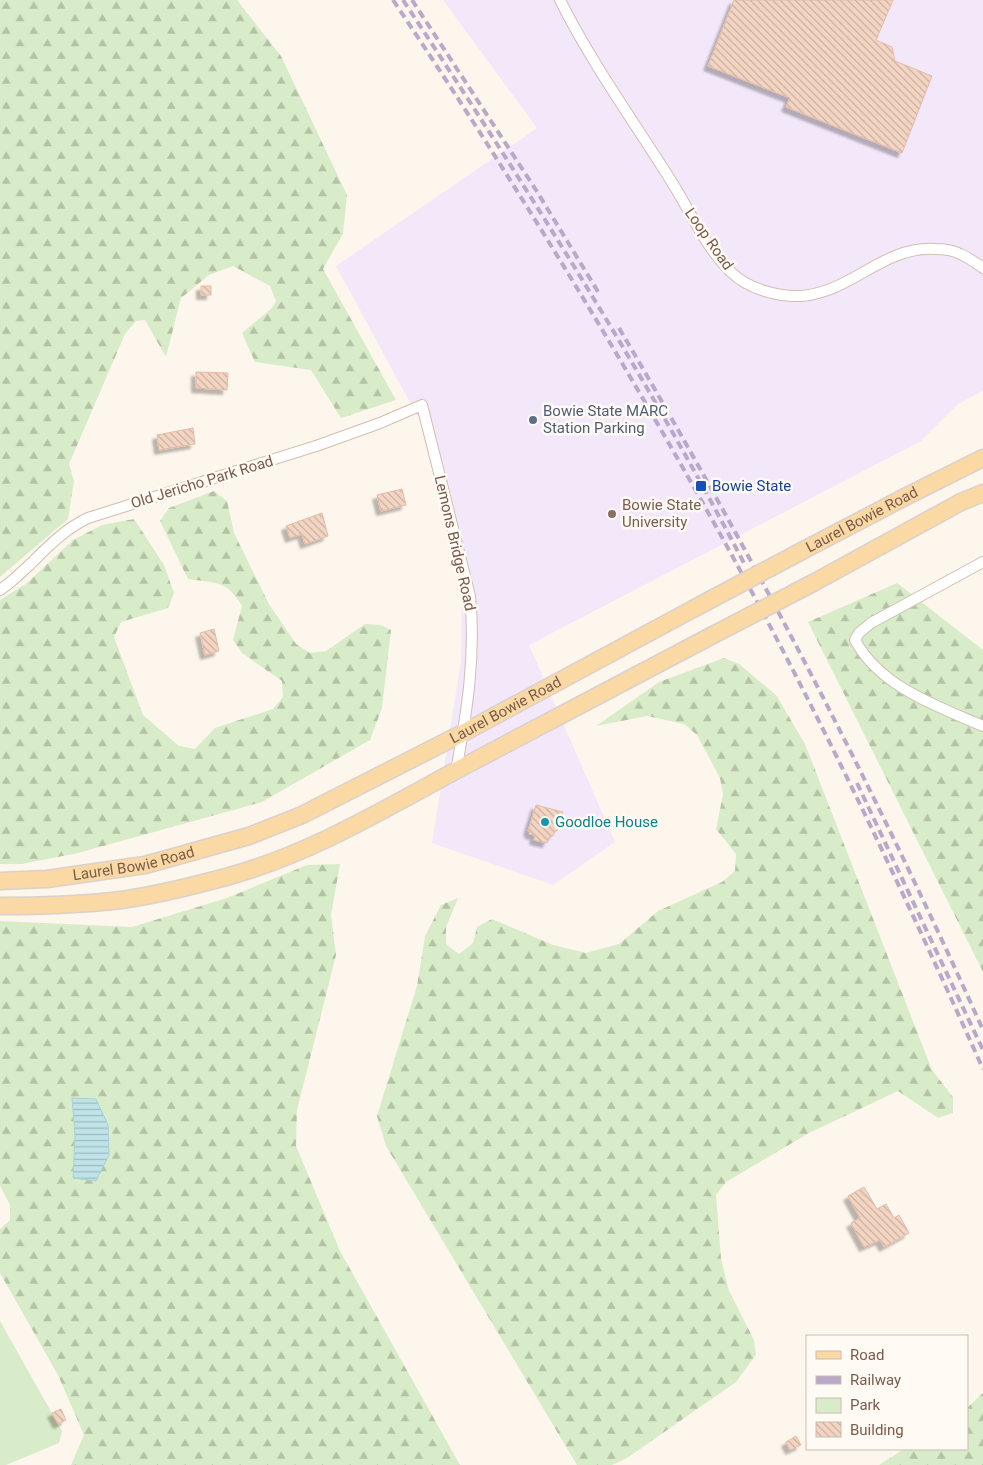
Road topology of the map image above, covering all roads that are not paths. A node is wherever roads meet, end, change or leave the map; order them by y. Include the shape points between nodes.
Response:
1 (560, 0) edge
2 (983, 268) edge
3 (422, 405) joint
4 (983, 458) edge
5 (983, 492) edge
6 (983, 562) edge
7 (0, 590) edge
8 (983, 726) edge
9 (463, 733) junction
10 (456, 770) junction
11 (0, 881) edge
12 (0, 906) edge

1 - 2 street, Loop Road via 574,28 708,244 743,281 789,296 814,294 834,288 895,254 921,248 960,253
3 - 7 street, Old Jericho Park Road via 292,454 74,524
3 - 9 street, Lemons Bridge Road via 470,596 473,638
4 - 9 main road, Laurel Bowie Road, bridge via 798,553
5 - 10 main road, Laurel Bowie Road, bridge
6 - 8 street via 871,623 856,640 871,663 889,678 918,697
9 - 10 street, Lemons Bridge Road
9 - 11 main road, Laurel Bowie Road via 302,815 249,836 145,865 47,879
10 - 12 main road, Laurel Bowie Road via 327,838 228,877 114,901

